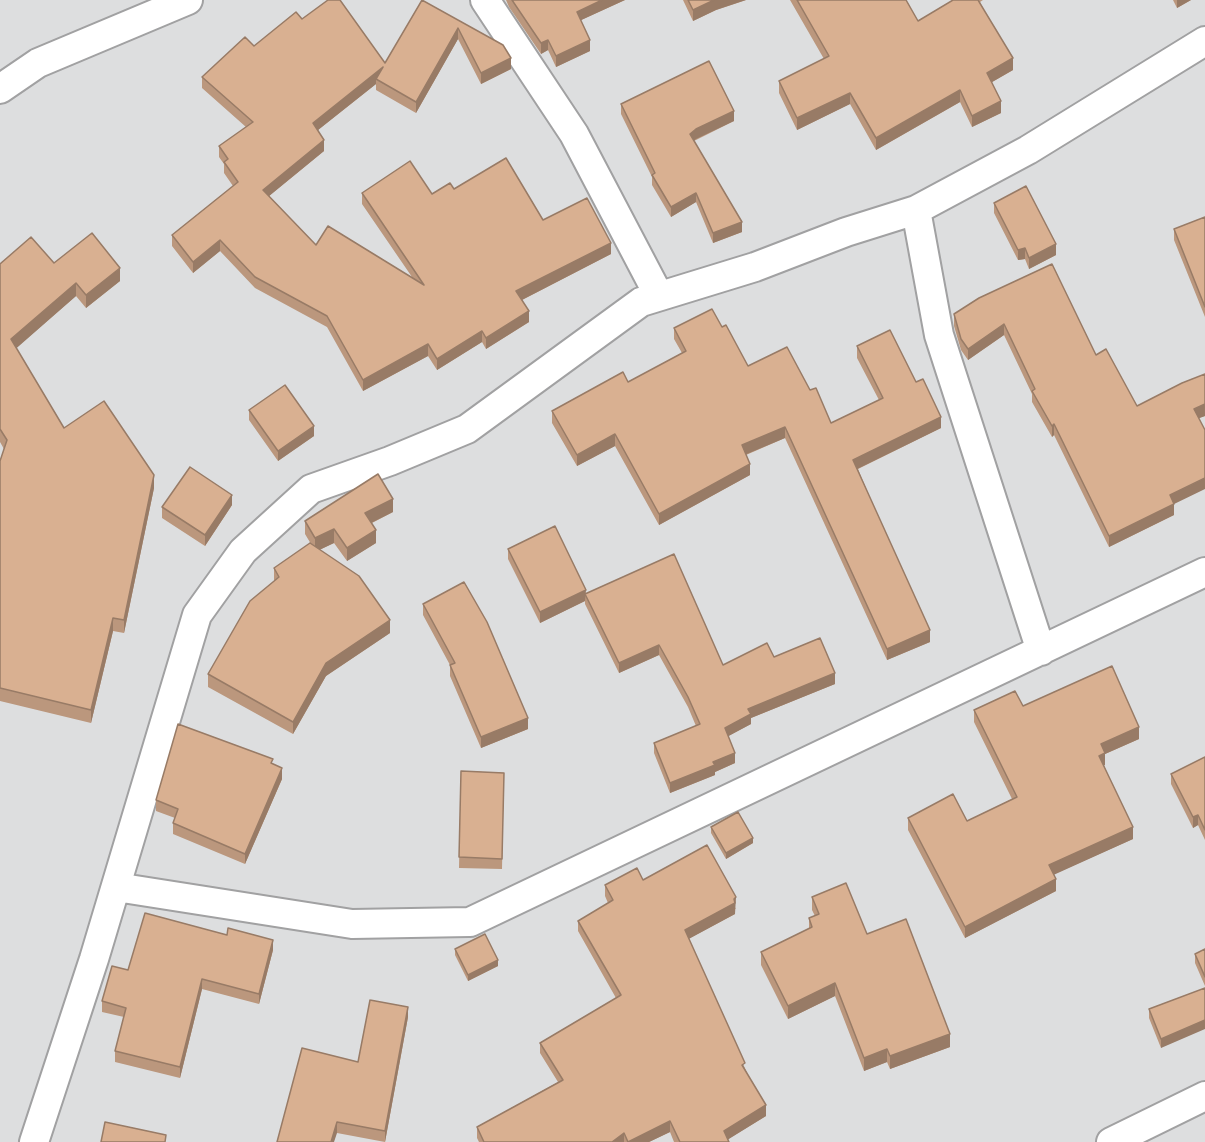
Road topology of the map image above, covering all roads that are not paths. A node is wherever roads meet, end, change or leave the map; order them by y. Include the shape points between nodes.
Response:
1 (188, 0) edge
2 (485, 0) edge
3 (1205, 41) edge
4 (0, 89) edge
5 (916, 210) junction
6 (659, 296) junction
7 (1205, 572) edge
8 (1041, 651) junction
9 (116, 887) junction
10 (1205, 1096) edge
11 (34, 1142) edge
12 (1111, 1142) edge

1 - 4 street via 38,63
2 - 6 street via 574,134
3 - 5 street via 1028,150
5 - 6 street
5 - 8 street via 939,335
6 - 9 street via 641,302 467,429 310,489 243,551 197,615
7 - 8 street
8 - 9 street via 470,922 352,924
9 - 11 street
10 - 12 street

